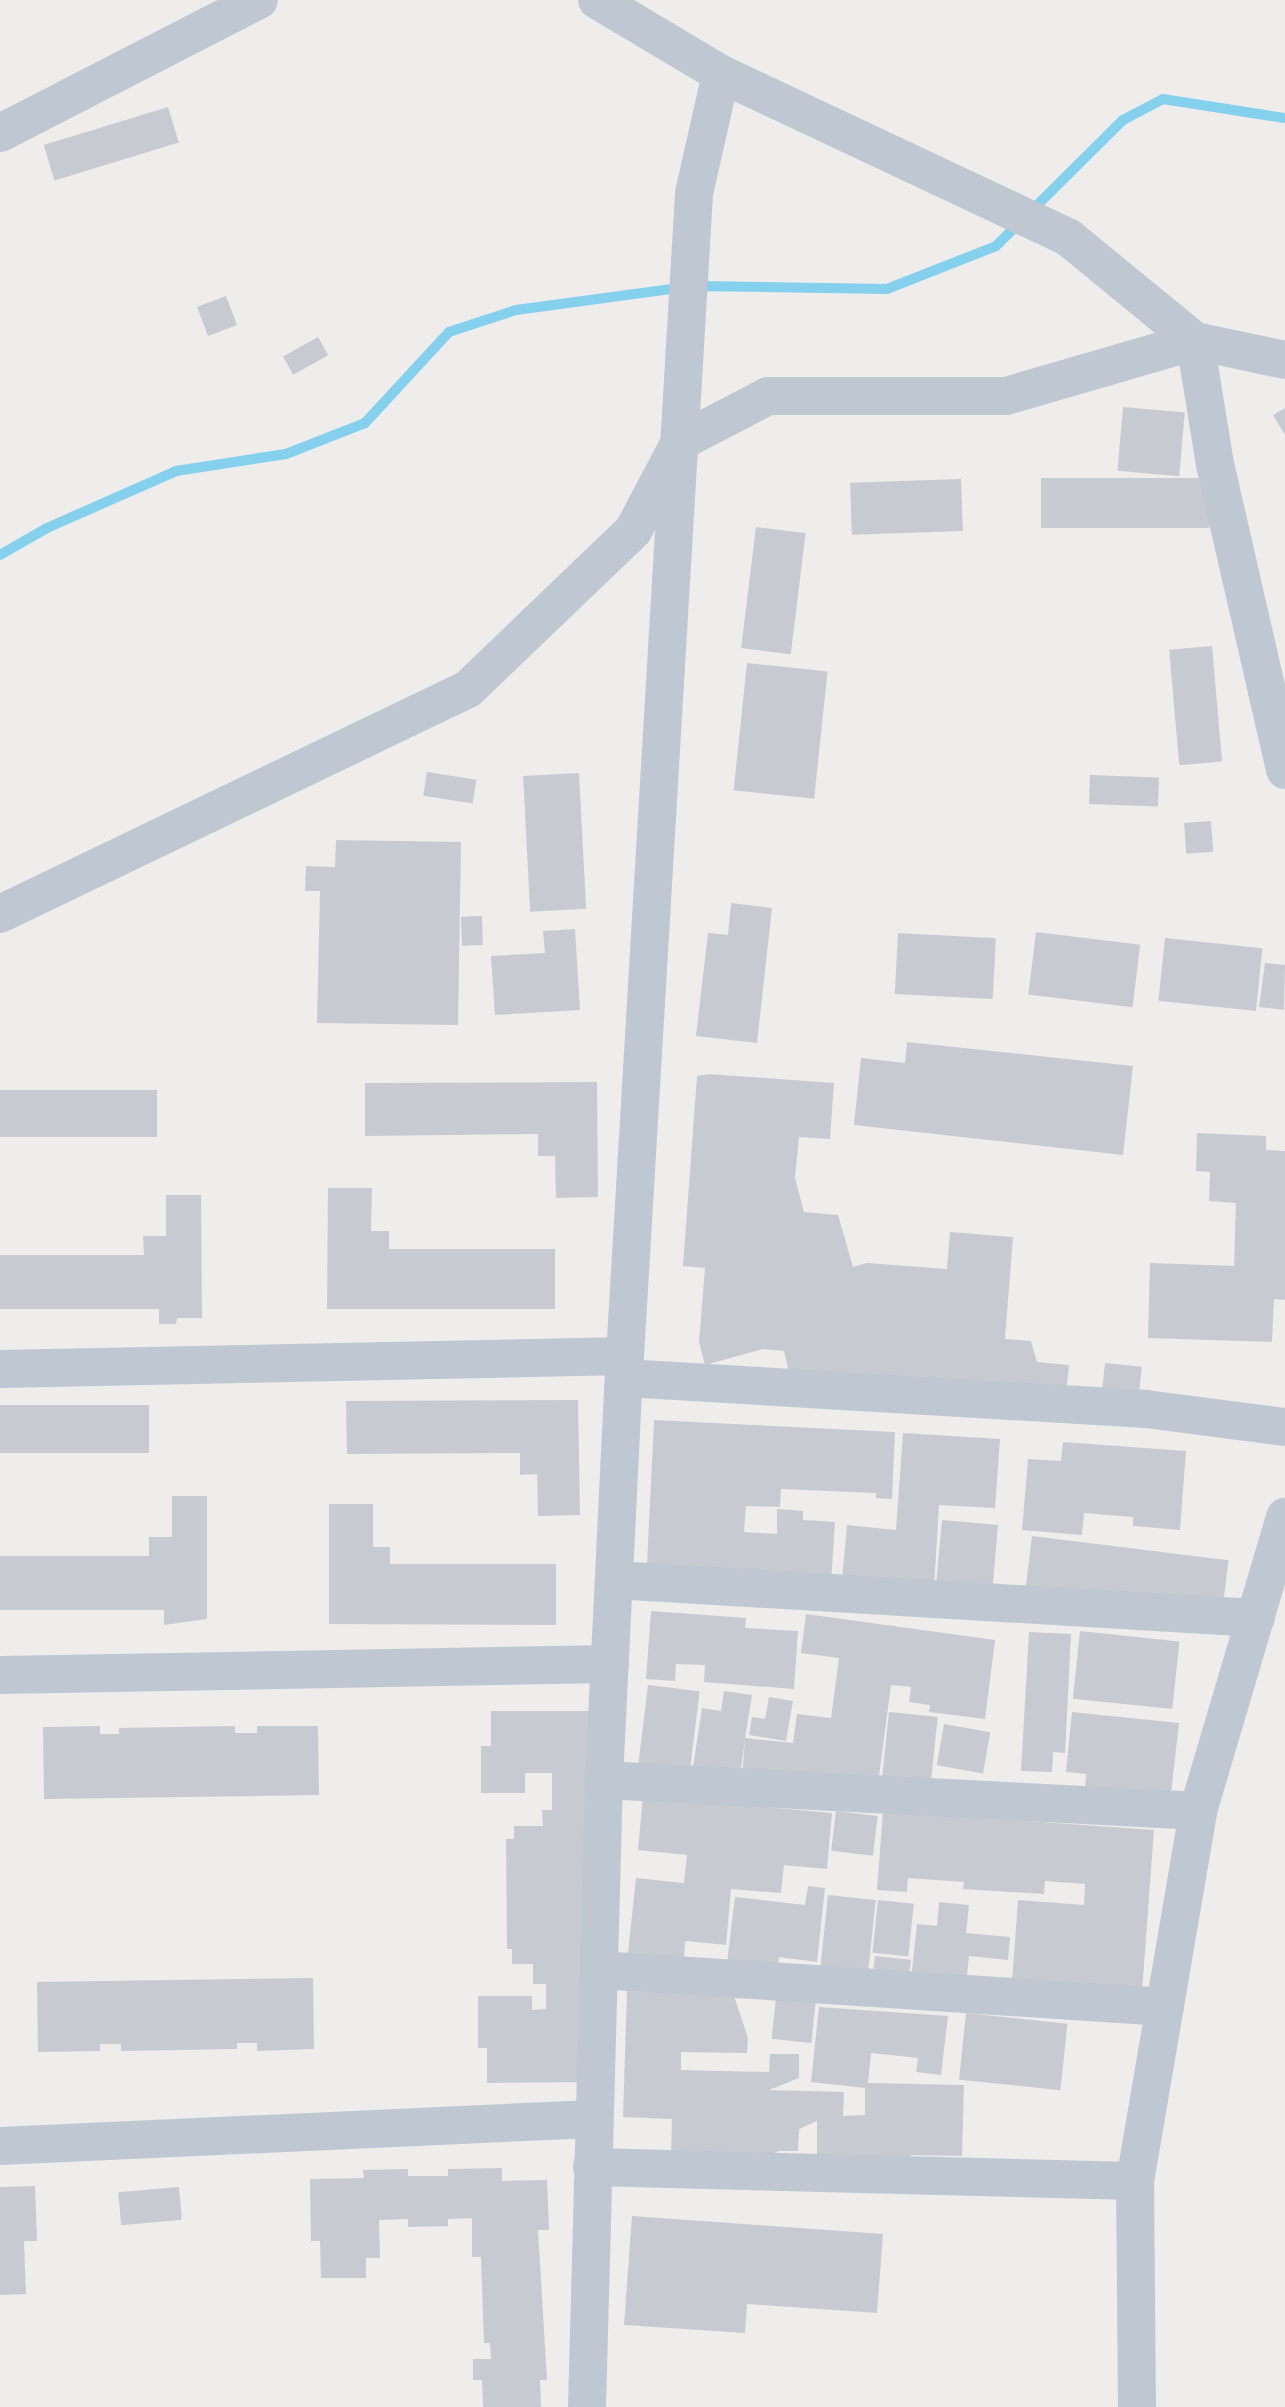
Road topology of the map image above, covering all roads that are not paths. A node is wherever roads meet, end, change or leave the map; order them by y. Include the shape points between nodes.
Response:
1 (259, 0) edge
2 (597, 0) edge
3 (721, 74) junction
4 (0, 134) edge
5 (1195, 341) junction
6 (1285, 360) edge
7 (680, 442) junction
8 (1285, 770) edge
9 (0, 914) edge
10 (625, 1367) junction
11 (0, 1369) edge
12 (1285, 1427) edge
13 (1285, 1517) edge
14 (614, 1580) junction
15 (1256, 1618) junction
16 (610, 1664) junction
17 (0, 1675) edge
18 (604, 1780) junction
19 (1198, 1811) junction
20 (599, 1970) junction
21 (1165, 2007) junction
22 (592, 2119) junction
23 (0, 2147) edge
24 (592, 2167) junction
25 (1135, 2181) junction
26 (587, 2407) edge
27 (1137, 2407) edge

1 - 4 street
2 - 3 street
3 - 5 street via 1069,238
3 - 7 street via 694,193
5 - 6 street
5 - 7 street via 1006,396 768,396
5 - 8 street via 1214,464
7 - 9 street via 633,531 468,689
7 - 10 street
10 - 11 street
10 - 12 street via 1146,1409
10 - 14 street
13 - 15 street
14 - 15 street
14 - 16 street
15 - 19 street
16 - 17 street
16 - 18 street
18 - 19 street
18 - 20 street
19 - 21 street
20 - 21 street
20 - 22 street
21 - 25 street
22 - 23 street
22 - 24 street
24 - 25 street
24 - 26 street
25 - 27 street

